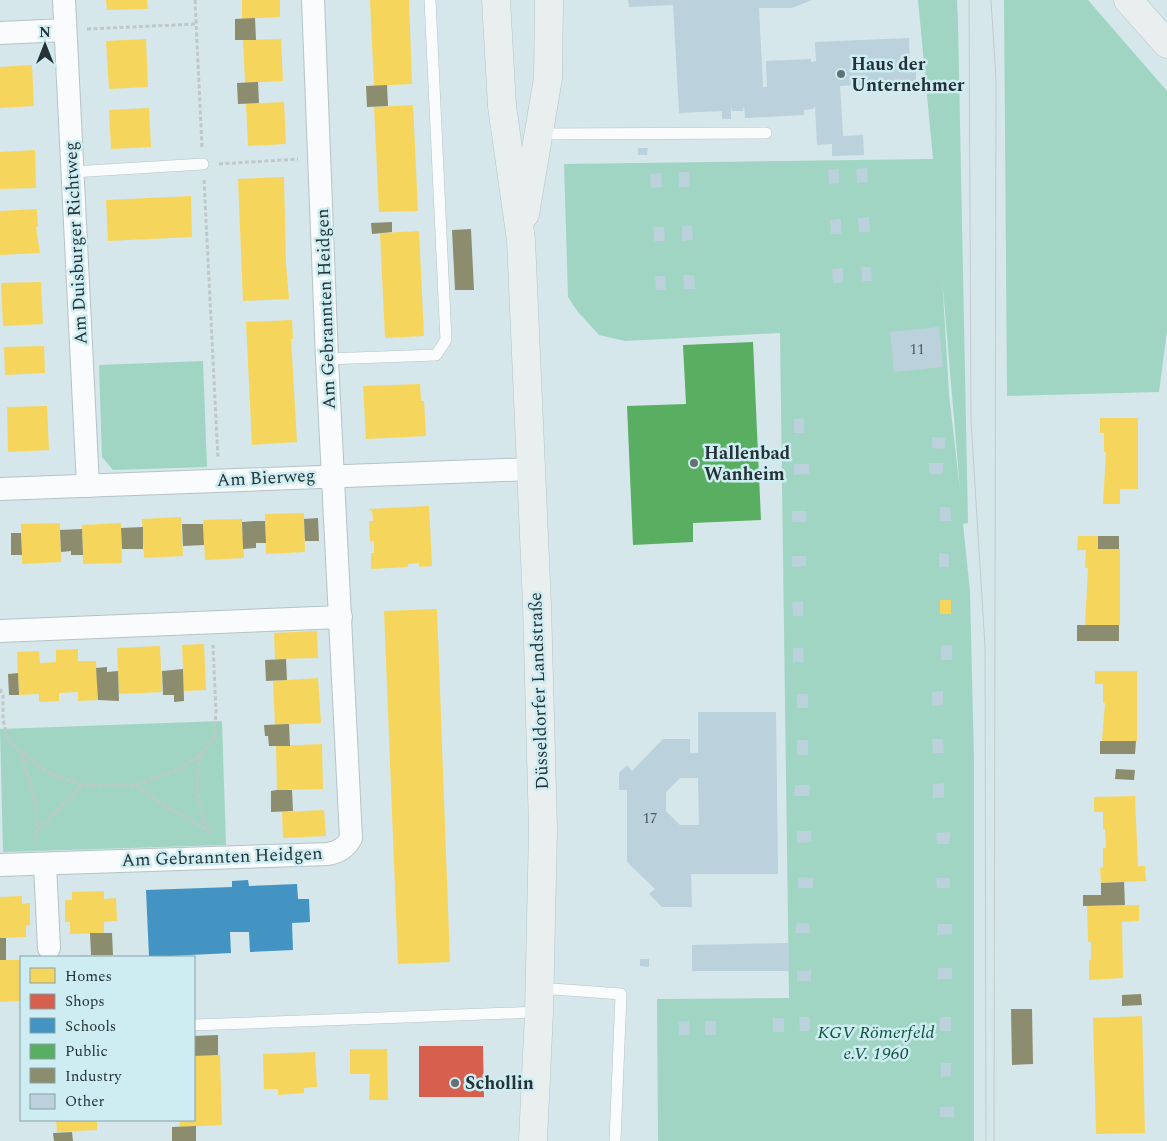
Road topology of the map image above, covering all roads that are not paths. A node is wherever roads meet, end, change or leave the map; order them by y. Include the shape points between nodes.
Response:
1 (64, 0) edge
2 (313, 0) edge
3 (430, 0) edge
4 (496, 0) edge
5 (549, 0) edge
6 (1128, 0) edge
7 (65, 30) junction
8 (0, 33) edge
9 (1167, 44) edge
10 (766, 133) dead end
11 (538, 134) junction
12 (203, 164) road end
13 (72, 172) junction
14 (520, 240) junction
15 (327, 359) junction
16 (532, 469) junction
17 (334, 475) junction
18 (88, 486) junction
19 (0, 489) edge
20 (341, 617) junction
21 (0, 631) edge
22 (37, 864) junction
23 (0, 865) edge
24 (49, 948) dead end
25 (539, 1000) junction
26 (195, 1025) edge
27 (532, 1141) edge
28 (615, 1141) edge

1 - 7 street, Am Duisburger Richtweg
2 - 15 street, Am Gebrannten Heidgen
3 - 15 lane via 446,340 436,355
4 - 14 main road, Düsseldorfer Landstraße via 502,106
5 - 11 main road, Düsseldorfer Landstraße via 548,78
6 - 9 main road
7 - 8 street
7 - 13 street, Am Duisburger Richtweg
10 - 11 lane
11 - 14 main road, Düsseldorfer Landstraße
12 - 13 lane
13 - 18 street, Am Duisburger Richtweg
14 - 16 main road, Düsseldorfer Landstraße
15 - 17 street, Am Gebrannten Heidgen
16 - 17 street, Am Bierweg
16 - 25 main road, Düsseldorfer Landstraße via 543,829
17 - 18 street, Am Bierweg
17 - 20 street, Am Gebrannten Heidgen
18 - 19 street, Am Bierweg
20 - 21 street
20 - 22 street, Am Gebrannten Heidgen via 351,838 341,850 328,854
22 - 23 street, Am Gebrannten Heidgen
22 - 24 street
25 - 26 lane
25 - 27 main road, Düsseldorfer Landstraße
25 - 28 lane via 621,994

